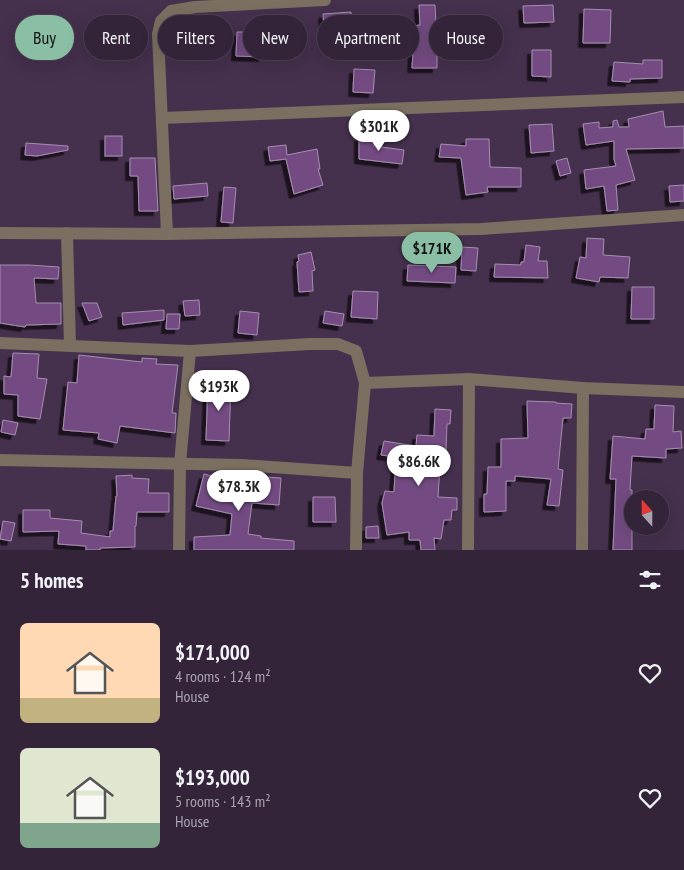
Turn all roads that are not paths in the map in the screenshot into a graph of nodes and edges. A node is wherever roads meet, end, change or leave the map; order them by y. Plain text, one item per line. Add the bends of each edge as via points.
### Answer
1 (325, 0) edge
2 (684, 97) edge
3 (162, 118) junction
4 (684, 215) edge
5 (0, 233) edge
6 (67, 234) junction
7 (167, 234) junction
8 (0, 343) edge
9 (70, 346) junction
10 (190, 351) junction
11 (469, 379) junction
12 (365, 383) junction
13 (583, 388) junction
14 (684, 392) edge
15 (0, 460) edge
16 (180, 464) junction
17 (357, 473) junction
18 (179, 550) edge
19 (356, 550) edge
20 (468, 550) edge
21 (582, 550) edge

1 - 3 street via 171,11 161,21 158,34
2 - 3 street
3 - 7 street
4 - 7 street via 481,228
5 - 6 street
6 - 7 street
6 - 9 street
8 - 9 street
9 - 10 street
10 - 12 street via 338,344 356,351
10 - 16 street
11 - 12 street
11 - 13 street
11 - 20 street
12 - 17 street
13 - 14 street
13 - 21 street
15 - 16 street
16 - 17 street
16 - 18 street
17 - 19 street

